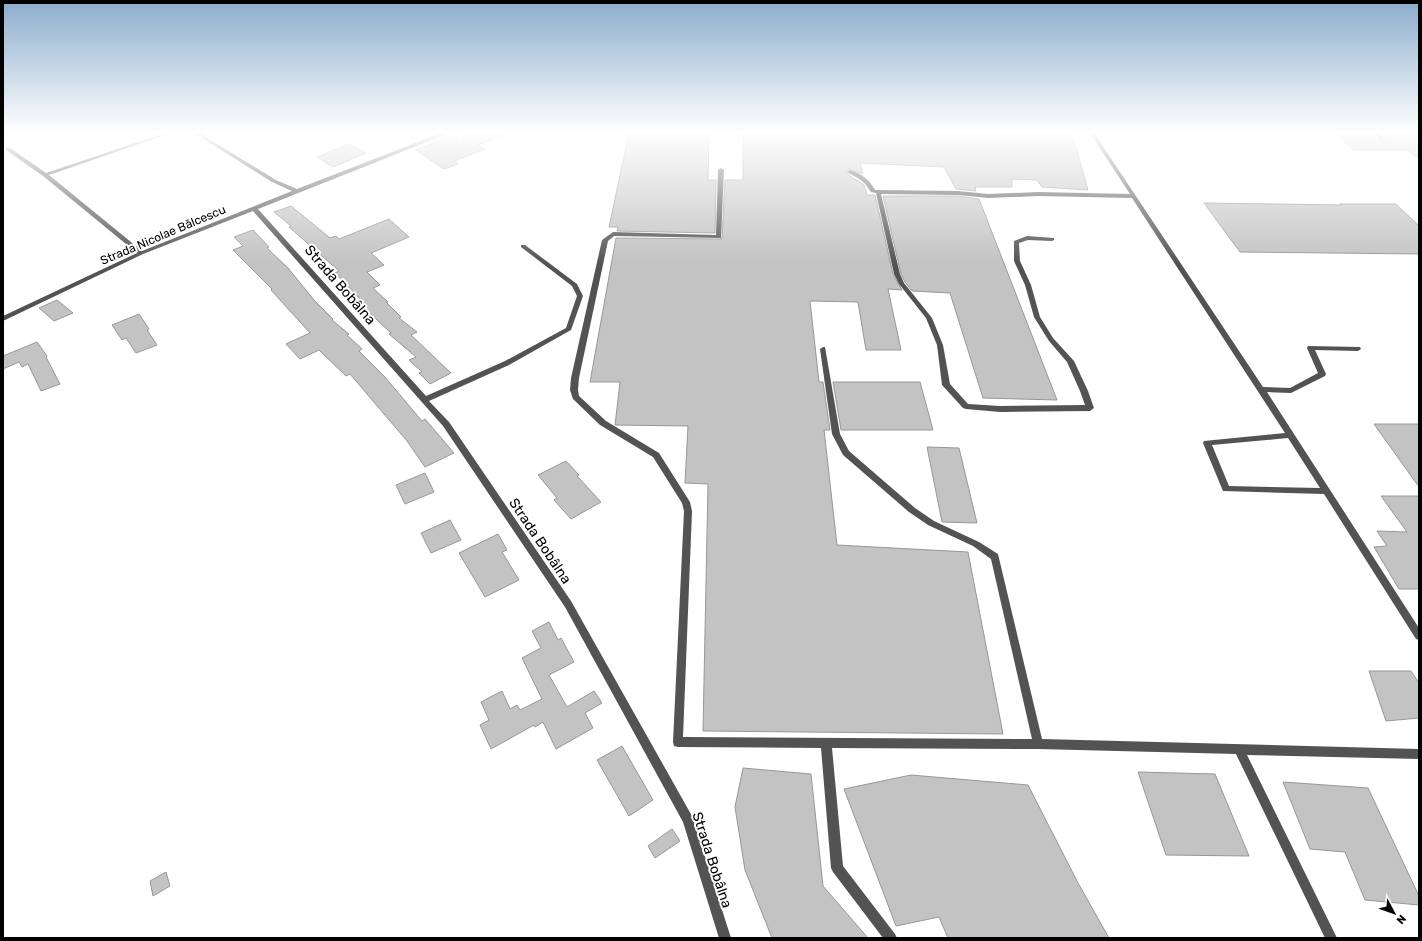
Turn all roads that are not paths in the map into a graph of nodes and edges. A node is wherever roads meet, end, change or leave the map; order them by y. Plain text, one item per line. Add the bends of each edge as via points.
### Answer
1 (46, 177) edge
2 (267, 177) edge
3 (332, 177) edge
4 (721, 177) edge
5 (864, 177) edge
6 (1121, 177) edge
7 (296, 191) junction
8 (878, 192) junction
9 (1133, 196) junction
10 (254, 208) junction
11 (1052, 239) dead end
12 (523, 246) dead end
13 (142, 253) junction
14 (3, 319) edge
15 (823, 349) dead end
16 (1358, 349) dead end
17 (1261, 389) junction
18 (424, 400) junction
19 (1291, 435) junction
20 (1327, 492) junction
21 (1419, 636) edge
22 (826, 744) junction
23 (1038, 744) junction
24 (1239, 749) junction
25 (1419, 754) edge
26 (725, 938) edge
27 (891, 938) edge
28 (1331, 938) edge

1 - 13 street
2 - 7 street
3 - 7 street, Strada Nicolae Bălcescu
4 - 22 street via 719,237 613,234 605,240 574,390 576,398 602,423 656,455 686,502 688,511 678,742
5 - 8 street via 873,191
6 - 9 street
7 - 10 street, Strada Nicolae Bălcescu
8 - 9 street via 988,196
8 - 11 street via 897,274 901,283 929,318 940,345 946,386 966,406 1000,409 1090,408 1070,361 1037,317 1017,261 1016,242 1027,238
9 - 17 street
10 - 13 street, Strada Nicolae Bălcescu
10 - 18 street, Strada Bobâlna
12 - 18 street via 575,285 580,296 569,329 507,363
13 - 14 street, Strada Nicolae Bălcescu
15 - 23 street via 836,434 846,454 931,524 976,544 995,557
16 - 17 street via 1310,348 1322,374 1291,391
17 - 19 street
18 - 26 street, Strada Bobâlna via 446,424 568,604 688,820
19 - 20 street
19 - 20 street via 1207,443 1226,489
20 - 21 street
22 - 23 street
22 - 27 street via 837,868
23 - 24 street
24 - 25 street
24 - 28 street

